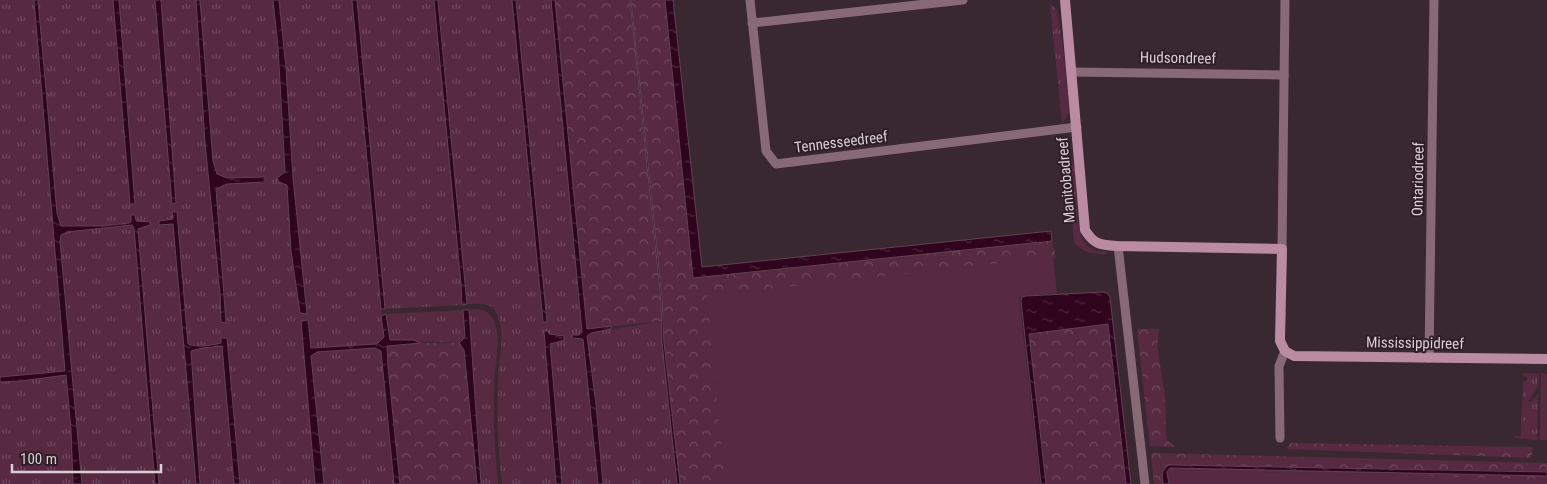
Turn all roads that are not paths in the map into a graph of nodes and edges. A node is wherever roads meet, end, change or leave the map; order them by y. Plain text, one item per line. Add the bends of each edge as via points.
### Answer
1 (750, 0) edge
2 (963, 0) edge
3 (1065, 0) edge
4 (1284, 0) edge
5 (1434, 0) edge
6 (752, 23) junction
7 (1072, 72) junction
8 (1284, 75) junction
9 (1077, 127) junction
10 (1118, 246) junction
11 (1282, 249) junction
12 (1285, 351) junction
13 (1429, 358) junction
14 (1547, 359) edge
15 (1280, 438) dead end
16 (1145, 484) edge

1 - 6 street, Tennesseedreef
2 - 6 street
3 - 7 street, Manitobadreef
4 - 8 street
5 - 13 street, Ontariodreef
6 - 9 street, Tennesseedreef via 766,151 776,164
7 - 8 street, Hudsondreef
7 - 9 street, Manitobadreef
8 - 11 street
9 - 10 street, Manitobadreef via 1085,230 1091,240 1101,245
10 - 11 street
10 - 16 street
11 - 12 street via 1280,341
12 - 13 street, Mississippidreef via 1294,356
12 - 15 street via 1279,366
13 - 14 street, Mississippidreef

